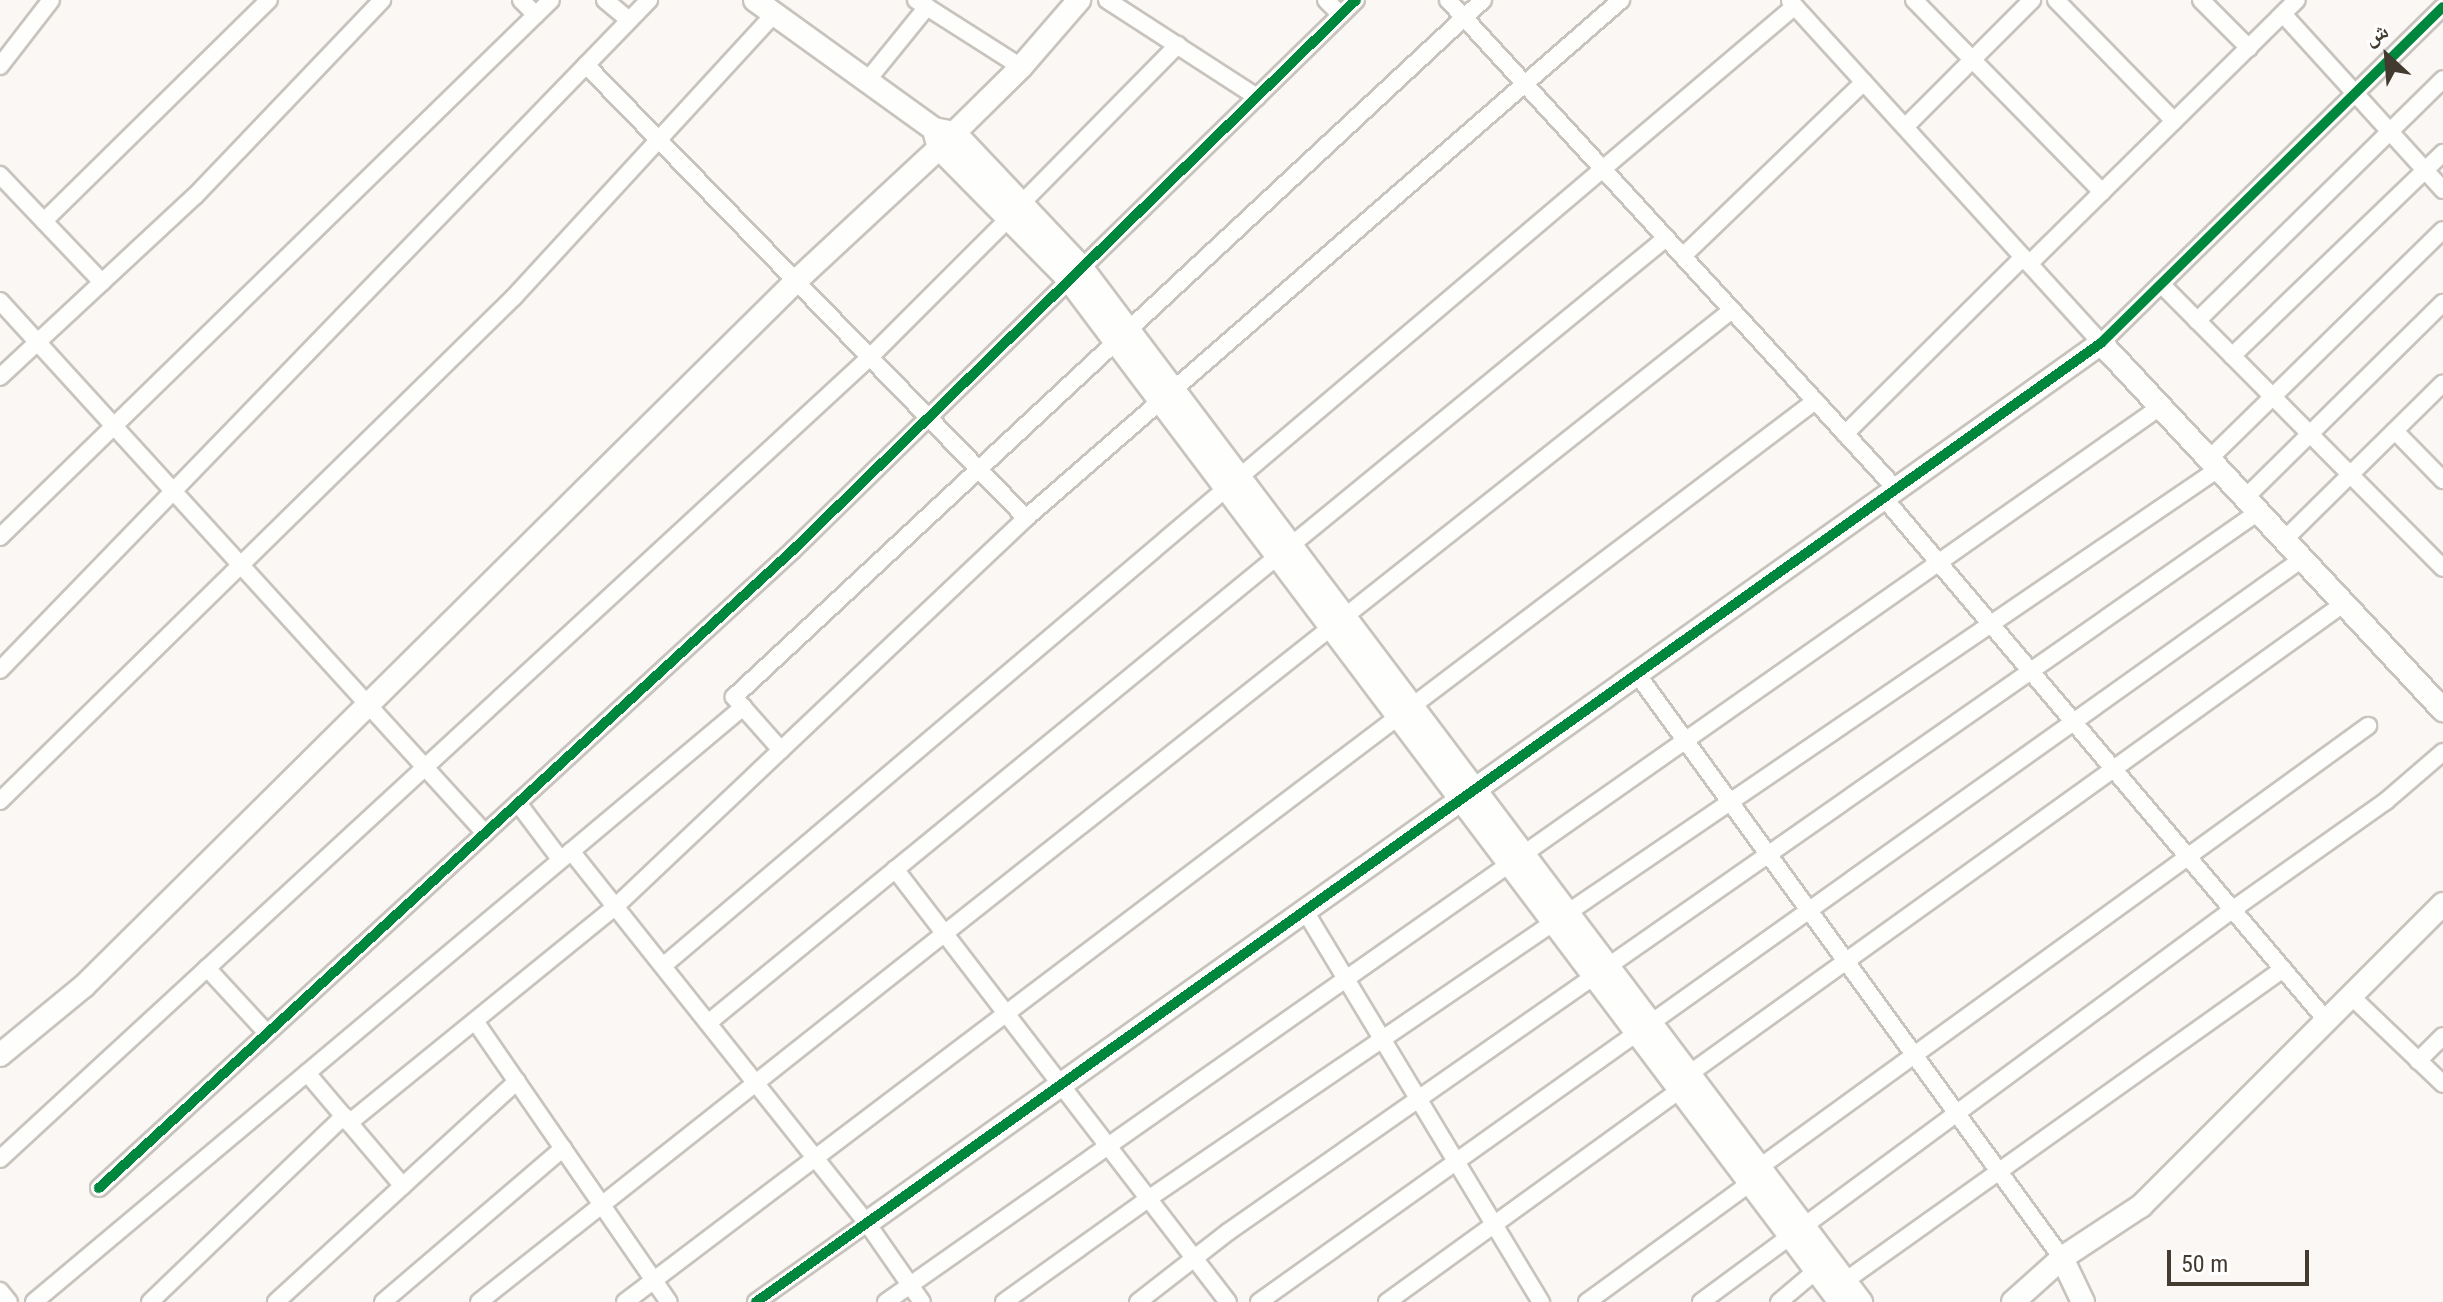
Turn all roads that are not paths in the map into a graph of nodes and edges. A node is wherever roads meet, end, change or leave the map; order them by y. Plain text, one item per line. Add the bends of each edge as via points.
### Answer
1 (51, 0) edge
2 (269, 0) edge
3 (382, 0) edge
4 (521, 0) edge
5 (551, 0) edge
6 (605, 0) edge
7 (649, 0) edge
8 (755, 0) edge
9 (1079, 0) edge
10 (1107, 0) edge
11 (1326, 0) edge
12 (1356, 0) edge
13 (1448, 0) edge
14 (1483, 0) edge
15 (1621, 0) edge
16 (1914, 0) edge
17 (2032, 0) edge
18 (2056, 0) edge
19 (2201, 0) edge
20 (2297, 0) edge
21 (1792, 3) edge
22 (929, 4) edge
23 (2443, 7) edge
24 (774, 14) junction
25 (2283, 14) junction
26 (536, 15) junction
27 (1341, 15) junction
28 (1464, 18) junction
29 (629, 20) junction
30 (1178, 45) junction
31 (2249, 48) junction
32 (1972, 60) junction
33 (586, 65) junction
34 (0, 66) edge
35 (1021, 67) junction
36 (2443, 79) edge
37 (866, 82) junction
38 (1864, 82) junction
39 (1525, 84) junction
40 (2355, 93) junction
41 (1257, 97) junction
42 (2174, 121) junction
43 (1905, 127) junction
44 (2390, 132) junction
45 (943, 137) junction
46 (658, 140) junction
47 (2443, 153) edge
48 (1603, 169) junction
49 (2425, 170) junction
50 (0, 175) edge
51 (2443, 190) edge
52 (2102, 192) junction
53 (1016, 210) junction
54 (44, 221) junction
55 (2443, 230) edge
56 (1666, 238) junction
57 (1683, 256) junction
58 (2026, 261) junction
59 (1076, 274) junction
60 (796, 281) junction
61 (102, 282) junction
62 (2161, 284) junction
63 (0, 301) edge
64 (2443, 303) edge
65 (1732, 310) junction
66 (2197, 321) junction
67 (1122, 336) junction
68 (38, 342) junction
69 (2101, 343) junction
70 (2232, 356) junction
71 (870, 357) junction
72 (0, 377) edge
73 (2443, 383) edge
74 (1167, 395) junction
75 (2273, 396) junction
76 (1815, 401) junction
77 (2160, 407) junction
78 (928, 418) junction
79 (114, 426) junction
80 (2395, 431) junction
81 (1845, 434) junction
82 (2310, 434) junction
83 (2213, 464) junction
84 (979, 470) junction
85 (2440, 471) edge
86 (2350, 475) junction
87 (1233, 483) junction
88 (174, 491) junction
89 (1890, 494) junction
90 (2251, 505) junction
91 (1026, 518) junction
92 (0, 537) edge
93 (2284, 540) junction
94 (1284, 551) junction
95 (2302, 559) junction
96 (1939, 563) junction
97 (241, 564) junction
98 (2443, 568) edge
99 (2343, 604) junction
100 (1338, 622) junction
101 (1991, 624) junction
102 (0, 670) edge
103 (2031, 671) junction
104 (1637, 674) junction
105 (369, 704) junction
106 (743, 707) junction
107 (2443, 710) edge
108 (1405, 711) junction
109 (2074, 722) junction
110 (2368, 726) dead end
111 (1685, 741) junction
112 (781, 750) junction
113 (2443, 752) edge
114 (425, 767) junction
115 (2113, 769) junction
116 (1468, 795) junction
117 (0, 801) edge
118 (1730, 802) junction
119 (518, 803) junction
120 (485, 833) junction
121 (566, 855) junction
122 (1768, 855) junction
123 (2188, 857) junction
124 (1516, 859) junction
125 (895, 869) junction
126 (2443, 904) edge
127 (615, 907) junction
128 (2232, 910) junction
129 (1305, 911) junction
130 (1809, 911) junction
131 (1561, 918) junction
132 (944, 934) junction
133 (1846, 961) junction
134 (663, 966) junction
135 (207, 968) junction
136 (2283, 969) junction
137 (1601, 971) junction
138 (1346, 979) junction
139 (2351, 996) junction
140 (1006, 1014) junction
141 (2326, 1020) junction
142 (475, 1021) junction
143 (708, 1023) junction
144 (1644, 1028) junction
145 (267, 1033) junction
146 (2443, 1036) edge
147 (1383, 1039) junction
148 (0, 1055) edge
149 (1914, 1055) junction
150 (2418, 1061) junction
151 (307, 1073) junction
152 (517, 1081) junction
153 (1687, 1081) junction
154 (755, 1083) junction
155 (2443, 1084) edge
156 (1061, 1085) junction
157 (1419, 1099) junction
158 (1957, 1114) junction
159 (346, 1120) junction
160 (1108, 1146) junction
161 (563, 1148) junction
162 (815, 1158) junction
163 (0, 1159) edge
164 (1457, 1161) junction
165 (1999, 1172) junction
166 (1752, 1176) junction
167 (403, 1186) junction
168 (99, 1188) dead end
169 (1148, 1199) junction
170 (602, 1205) junction
171 (867, 1223) junction
172 (1495, 1224) junction
173 (1797, 1231) junction
174 (1194, 1258) junction
175 (2062, 1258) junction
176 (1822, 1265) junction
177 (654, 1280) junction
178 (910, 1285) junction
179 (0, 1291) edge
180 (1842, 1292) edge
181 (9, 1302) edge
182 (34, 1302) edge
183 (150, 1302) edge
184 (276, 1302) edge
185 (383, 1302) edge
186 (479, 1302) edge
187 (625, 1302) edge
188 (669, 1302) edge
189 (756, 1302) edge
190 (886, 1302) edge
191 (922, 1302) edge
192 (1004, 1302) edge
193 (1138, 1302) edge
194 (1228, 1302) edge
195 (1259, 1302) edge
196 (1387, 1302) edge
197 (1541, 1302) edge
198 (1587, 1302) edge
199 (1701, 1302) edge
200 (1779, 1302) edge
201 (1861, 1302) edge
202 (2013, 1302) edge
203 (2083, 1302) edge

1 - 34 street
2 - 54 street
3 - 61 street via 195,196
4 - 26 street
5 - 26 street
6 - 29 street
7 - 29 street
8 - 24 street
9 - 35 street
10 - 30 street
11 - 27 street
12 - 27 street
13 - 28 street
14 - 28 street
15 - 39 street
16 - 32 street
17 - 32 street
18 - 42 street
19 - 31 street
20 - 25 street
21 - 38 street
21 - 48 street
22 - 35 street
22 - 37 street
23 - 40 street
24 - 37 street
24 - 46 street
25 - 31 street
25 - 40 street
26 - 79 street
27 - 41 street
28 - 39 street
28 - 67 street
29 - 33 street
30 - 41 street
30 - 53 street
31 - 42 street
32 - 43 street
32 - 52 street
33 - 46 street
33 - 88 street
35 - 45 street
36 - 44 street
37 - 45 street
38 - 43 street
38 - 57 street
39 - 48 street
39 - 74 street
40 - 44 street
40 - 62 street
41 - 59 street
42 - 52 street
43 - 58 street
44 - 49 street
44 - 66 street
45 - 53 street
45 - 60 street
46 - 60 street
46 - 97 street via 514,297
47 - 49 street
48 - 56 street
48 - 87 street
49 - 51 street
49 - 70 street
50 - 54 street
52 - 58 street
53 - 59 street
53 - 71 street
54 - 61 street
55 - 75 street
56 - 57 street
56 - 94 street
57 - 65 street
58 - 69 street
58 - 81 street
59 - 67 street
59 - 78 street
60 - 71 street
60 - 105 street
61 - 68 street
62 - 66 street
62 - 69 street
63 - 68 street
64 - 82 street
65 - 76 street
65 - 100 street
66 - 70 street
67 - 74 street
67 - 84 street
68 - 72 street
68 - 79 street
69 - 77 street
69 - 89 street
70 - 75 street
71 - 78 street
71 - 114 street
73 - 80 street
74 - 87 street
74 - 91 street
75 - 82 street
75 - 83 street
76 - 81 street
76 - 108 street
77 - 83 street
77 - 96 street
78 - 84 street
78 - 119 street
79 - 88 street
79 - 92 street
80 - 85 street
80 - 86 street
81 - 89 street
82 - 86 street
82 - 90 street
83 - 90 street
83 - 101 street
84 - 91 street
84 - 106 street via 734,697
86 - 93 street
86 - 98 street
87 - 94 street
87 - 134 street
88 - 97 street
88 - 102 street
89 - 96 street
89 - 104 street
90 - 93 street
90 - 103 street
91 - 112 street
93 - 95 street
94 - 100 street
94 - 125 street
95 - 99 street
95 - 109 street
96 - 101 street
96 - 111 street
97 - 105 street
97 - 117 street
99 - 107 street
99 - 115 street
100 - 108 street
100 - 132 street
101 - 103 street
101 - 118 street
103 - 109 street
103 - 122 street
104 - 111 street
104 - 116 street
105 - 114 street
105 - 148 street via 84,986
106 - 112 street
106 - 121 street
108 - 116 street
108 - 140 street
109 - 115 street
109 - 130 street
110 - 123 street
111 - 118 street
111 - 124 street
112 - 127 street
113 - 128 street via 2386,801
114 - 120 street
114 - 135 street
115 - 123 street
115 - 133 street
116 - 124 street
116 - 129 street
118 - 122 street
118 - 131 street
119 - 120 street
119 - 121 street
120 - 145 street
121 - 127 street
121 - 151 street
122 - 130 street
122 - 137 street
123 - 128 street
123 - 149 street
124 - 131 street
124 - 138 street
125 - 132 street
125 - 143 street
126 - 139 street
127 - 134 street
127 - 142 street
128 - 136 street
128 - 158 street
129 - 138 street
129 - 156 street
130 - 133 street
130 - 144 street
131 - 137 street
131 - 147 street
132 - 140 street
132 - 154 street
133 - 149 street
133 - 153 street
134 - 143 street
135 - 145 street
135 - 163 street
136 - 141 street
136 - 165 street
137 - 144 street
137 - 157 street
138 - 147 street
138 - 160 street
139 - 141 street
139 - 150 street
140 - 156 street
140 - 162 street
141 - 175 street via 2141,1206
142 - 152 street
142 - 159 street
143 - 154 street
144 - 153 street
144 - 164 street
145 - 168 street
146 - 150 street
147 - 157 street
147 - 169 street
149 - 158 street
149 - 166 street
150 - 155 street
151 - 159 street
151 - 182 street
152 - 161 street
152 - 167 street
153 - 166 street
153 - 172 street
154 - 162 street
154 - 170 street
156 - 160 street
156 - 171 street
157 - 164 street
157 - 174 street
158 - 165 street
158 - 173 street
159 - 167 street
159 - 183 street
160 - 169 street
160 - 178 street
161 - 170 street
161 - 185 street
162 - 171 street
162 - 177 street
164 - 172 street
164 - 195 street
165 - 175 street
165 - 180 street
166 - 173 street
166 - 198 street
167 - 184 street
169 - 174 street
169 - 192 street
170 - 177 street
170 - 186 street
171 - 178 street
171 - 189 street
172 - 196 street
172 - 197 street
173 - 176 street
173 - 199 street
174 - 193 street
174 - 194 street
175 - 202 street
175 - 203 street
176 - 180 street
176 - 200 street
177 - 187 street
177 - 188 street
178 - 190 street
178 - 191 street
179 - 181 street
180 - 201 street

